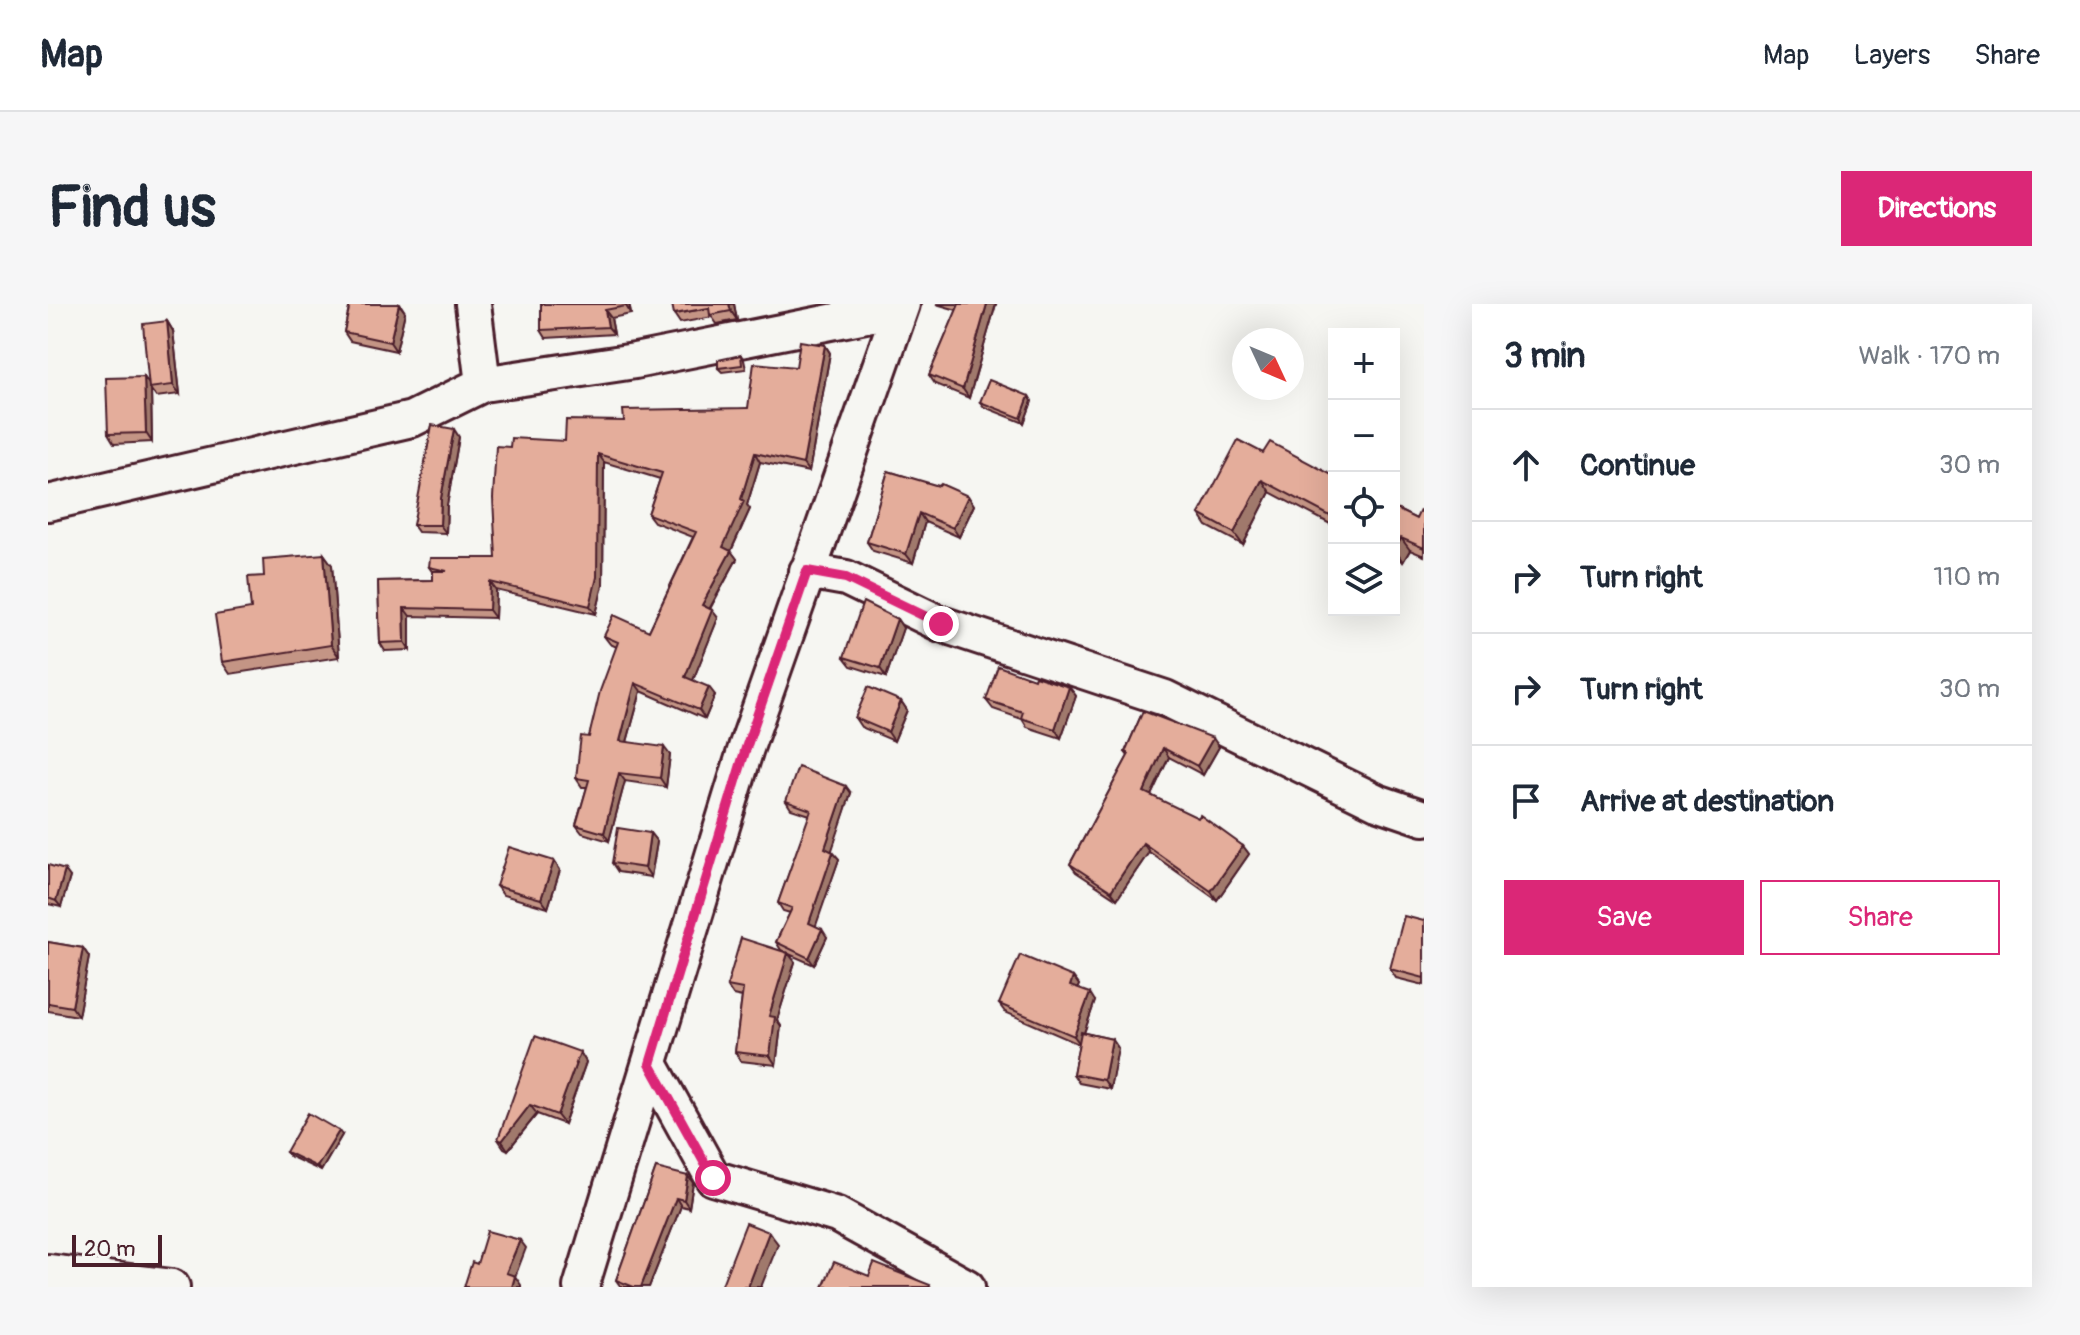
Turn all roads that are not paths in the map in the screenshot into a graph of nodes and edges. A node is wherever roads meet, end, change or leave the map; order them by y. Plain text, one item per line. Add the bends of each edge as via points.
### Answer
1 (473, 304) edge
2 (900, 308) edge
3 (483, 384) junction
4 (48, 503) edge
5 (807, 571) junction
6 (1424, 818) edge
7 (650, 1064) junction
8 (48, 1272) edge
9 (172, 1287) edge
10 (581, 1287) edge
11 (967, 1287) edge

1 - 3 street
2 - 3 street via 635,361
2 - 5 street
3 - 4 street via 412,419
5 - 6 street via 846,578 941,624 1165,698 1377,802
5 - 7 street via 746,748
7 - 10 street
7 - 11 street via 713,1178 837,1215
8 - 9 street

